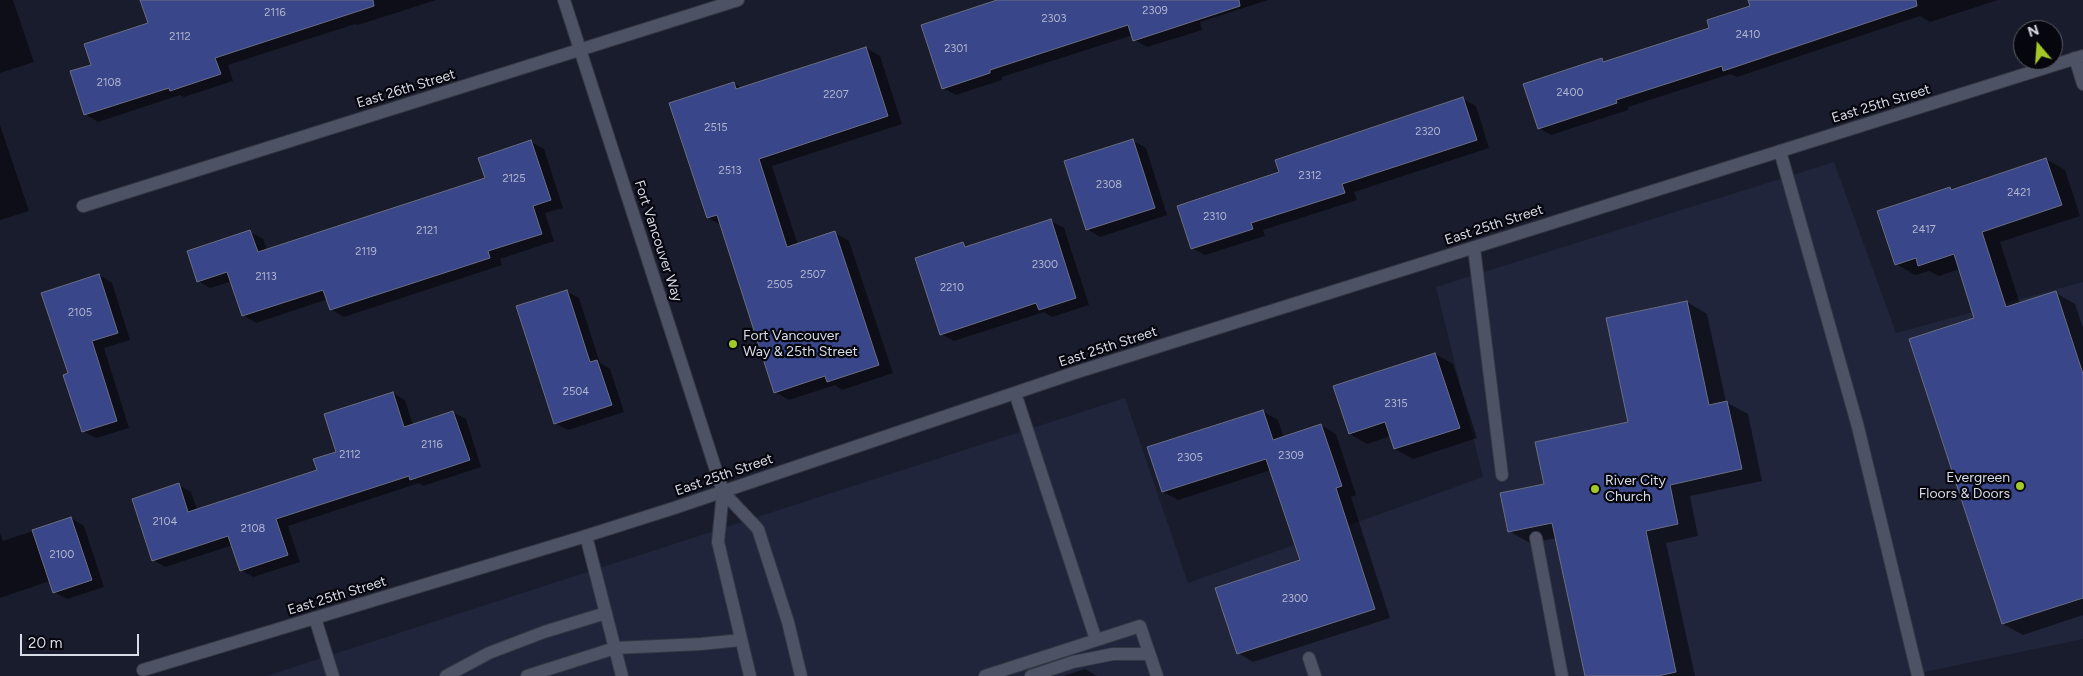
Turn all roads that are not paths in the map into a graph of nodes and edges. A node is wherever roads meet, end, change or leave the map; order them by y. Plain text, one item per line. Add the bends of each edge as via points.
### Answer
1 (564, 0) edge
2 (738, 0) edge
3 (581, 50) junction
4 (2079, 57) edge
5 (2083, 84) edge
6 (1780, 151) junction
7 (83, 206) dead end
8 (1474, 248) junction
9 (1014, 393) junction
10 (1502, 475) dead end
11 (723, 492) junction
12 (586, 536) junction
13 (1536, 538) dead end
14 (606, 613) junction
15 (315, 618) junction
16 (741, 640) junction
17 (1096, 640) junction
18 (615, 648) junction
19 (1149, 654) junction
20 (1309, 658) dead end
21 (143, 673) edge
22 (333, 676) edge
23 (446, 676) edge
24 (527, 676) edge
25 (622, 676) edge
26 (750, 676) edge
27 (801, 676) edge
28 (985, 676) edge
29 (1031, 676) edge
30 (1157, 676) edge
31 (1315, 676) edge
32 (1562, 676) edge
33 (1918, 676) edge

1 - 3 street, Fort Vancouver Way
2 - 3 street, East 26th Street
3 - 7 street, East 26th Street
3 - 11 street, Fort Vancouver Way
4 - 5 street
4 - 6 street, East 25th Street
6 - 8 street, East 25th Street
6 - 33 street via 1858,428
8 - 9 street, East 25th Street
8 - 10 street
9 - 11 street, East 25th Street
9 - 17 street
11 - 12 street, East 25th Street
11 - 16 street, Fort Vancouver Way via 718,542
11 - 27 street, Fort Vancouver Way via 758,528 788,622
12 - 14 street
12 - 15 street, East 25th Street
13 - 32 street
14 - 18 street
14 - 23 street via 489,653
15 - 21 street, East 25th Street
15 - 22 street
16 - 18 street
16 - 26 street, Fort Vancouver Way
17 - 19 street via 1140,626
17 - 28 street
18 - 24 street
18 - 25 street
19 - 29 street via 1112,654 1073,662
19 - 30 street
20 - 31 street

